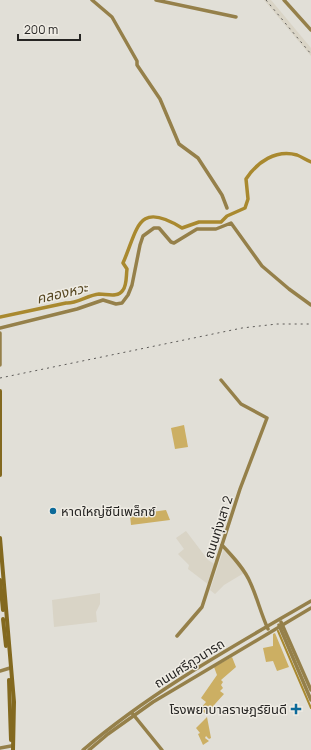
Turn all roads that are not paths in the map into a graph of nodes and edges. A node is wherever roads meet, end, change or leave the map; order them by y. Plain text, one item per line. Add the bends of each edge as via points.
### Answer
1 (92, 0) edge
2 (156, 0) edge
3 (284, 0) edge
4 (236, 17) dead end
5 (311, 30) edge
6 (227, 208) dead end
7 (311, 305) edge
8 (0, 328) edge
9 (0, 332) edge
10 (0, 365) edge
11 (221, 380) dead end
12 (0, 391) edge
13 (0, 475) edge
14 (0, 538) edge
15 (222, 545) junction
16 (1, 567) edge
17 (0, 580) edge
18 (2, 586) edge
19 (311, 601) edge
20 (311, 608) edge
21 (278, 621) junction
22 (281, 625) junction
23 (267, 627) junction
24 (270, 632) junction
25 (177, 636) dead end
26 (210, 662) junction
27 (213, 666) junction
28 (10, 668) junction
29 (0, 671) edge
30 (311, 690) edge
31 (311, 700) edge
32 (131, 711) junction
33 (133, 715) junction
34 (0, 748) edge
35 (12, 749) edge
36 (83, 750) edge
37 (89, 750) edge
38 (162, 750) edge

1 - 6 street via 112,17 137,65 160,99 180,144 198,158 222,195
2 - 4 street
3 - 5 street
7 - 8 street via 262,266 231,223 216,229 197,230 174,243 159,228 154,228 143,236 132,285 122,303 103,300
9 - 10 street
11 - 15 street, ถนนทุ่งเสา 2 via 241,404 267,418
12 - 13 main road
14 - 16 main road
15 - 23 street via 250,583
15 - 25 street, ถนนทุ่งเสา 2 via 202,607
16 - 18 main road
17 - 18 main road
18 - 28 main road
19 - 21 street, ถนนศรีภูวนารถ
20 - 22 street, ถนนศรีภูวนารถ
21 - 22 street
21 - 23 street, ถนนศรีภูวนารถ
22 - 24 street, ถนนศรีภูวนารถ
22 - 30 street
22 - 31 street
23 - 24 street
23 - 26 street, ถนนศรีภูวนารถ
24 - 27 street, ถนนศรีภูวนารถ
26 - 27 street
26 - 32 street, ถนนศรีภูวนารถ
27 - 33 street, ถนนศรีภูวนารถ
28 - 29 street
28 - 35 main road
32 - 33 street
32 - 36 street, ถนนศรีภูวนารถ
33 - 37 street, ถนนศรีภูวนารถ
33 - 38 street
34 - 35 street

